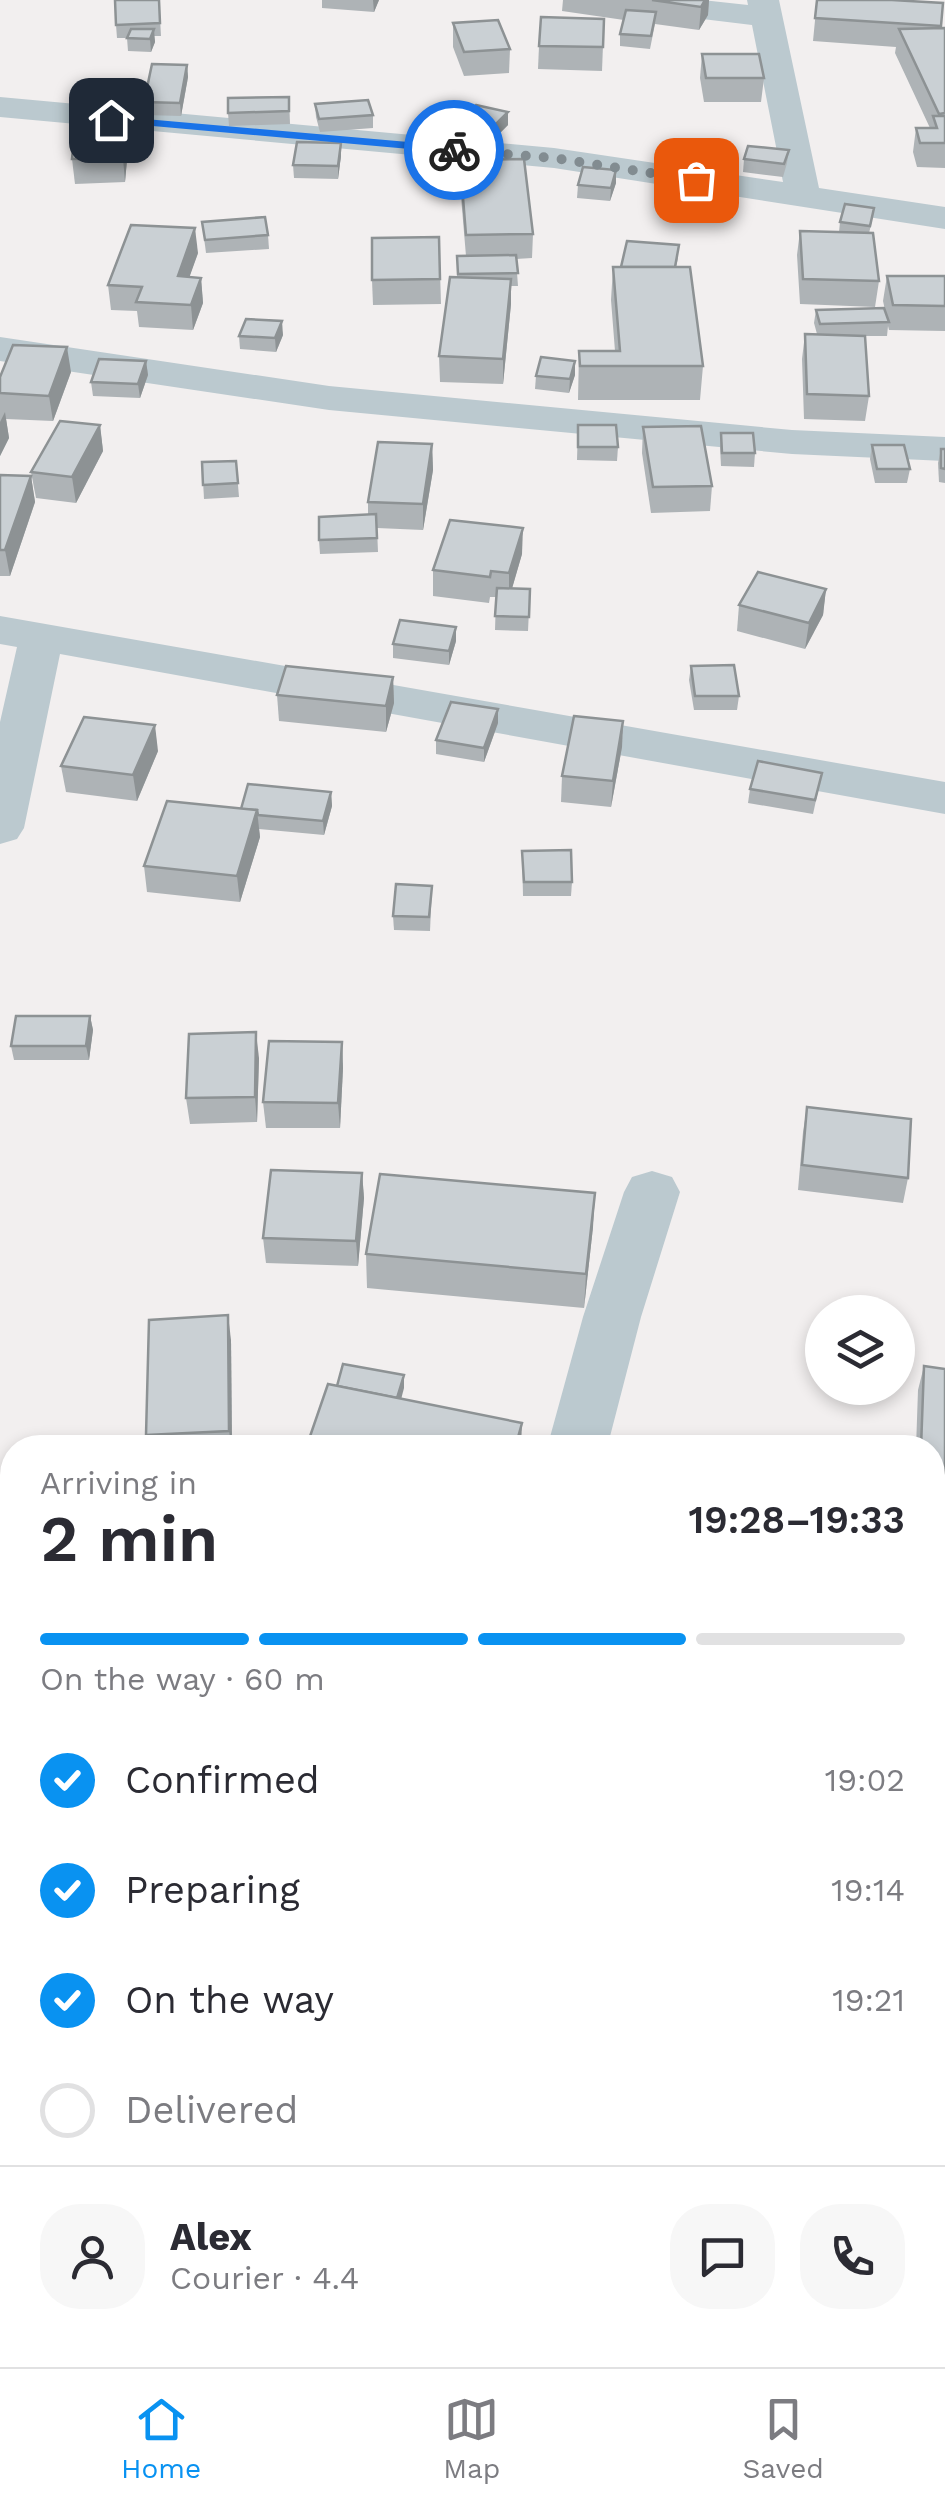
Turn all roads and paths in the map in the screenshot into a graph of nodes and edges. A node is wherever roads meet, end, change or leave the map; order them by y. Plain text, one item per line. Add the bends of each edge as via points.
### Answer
1 (620, 0) edge
2 (765, 8) edge
3 (0, 107) edge
4 (803, 196) junction
5 (945, 218) edge
6 (0, 349) edge
7 (945, 450) edge
8 (20, 634) edge
9 (945, 798) edge
10 (0, 828) edge
11 (652, 1192) dead end
12 (580, 1435) edge

1 - 2 street
2 - 4 street
3 - 4 street via 554,158
4 - 5 street
6 - 7 street via 329,398
8 - 9 street
8 - 10 street
11 - 12 street

